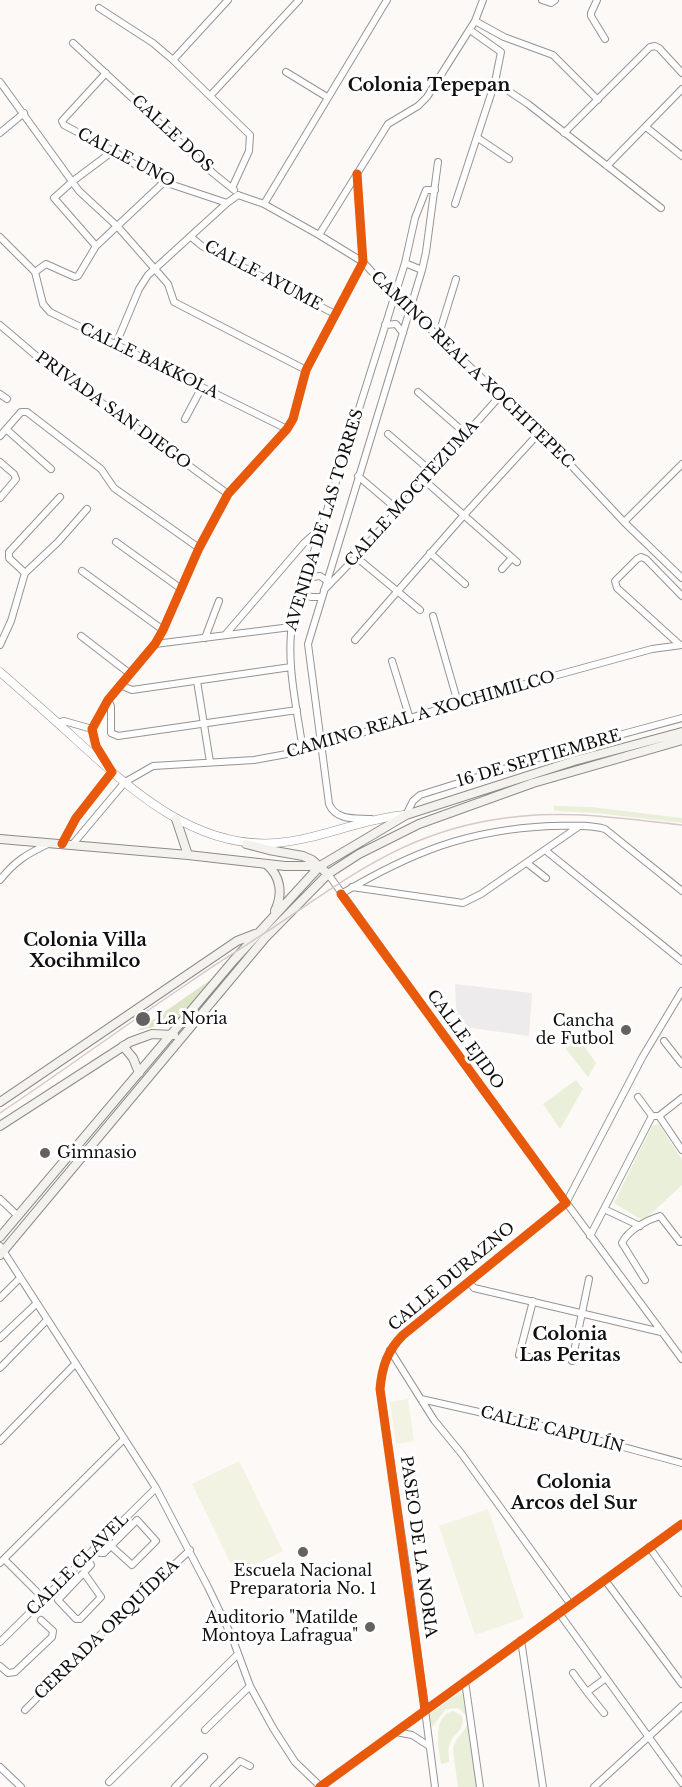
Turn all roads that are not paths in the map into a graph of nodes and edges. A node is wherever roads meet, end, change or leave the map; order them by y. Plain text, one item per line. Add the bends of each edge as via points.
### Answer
1 (228, 0) edge
2 (299, 0) edge
3 (387, 0) edge
4 (483, 0) edge
5 (542, 0) edge
6 (555, 0) edge
7 (597, 0) edge
8 (99, 8) dead end
9 (474, 21) junction
10 (470, 30) junction
11 (605, 39) dead end
12 (73, 43) dead end
13 (174, 60) junction
14 (286, 72) dead end
15 (106, 73) junction
16 (682, 73) edge
17 (0, 82) edge
18 (495, 82) junction
19 (682, 89) edge
20 (210, 96) junction
21 (327, 97) junction
22 (598, 100) junction
23 (24, 113) junction
24 (646, 127) junction
25 (0, 133) edge
26 (564, 133) junction
27 (478, 138) junction
28 (113, 151) junction
29 (682, 156) edge
30 (509, 159) dead end
31 (438, 162) dead end
32 (607, 166) junction
33 (357, 174) junction
34 (73, 181) junction
35 (164, 182) junction
36 (232, 188) junction
37 (435, 190) junction
38 (238, 195) junction
39 (227, 203) junction
40 (264, 204) junction
41 (455, 204) dead end
42 (661, 208) dead end
43 (118, 227) junction
44 (319, 235) junction
45 (0, 237) edge
46 (191, 237) junction
47 (96, 246) junction
48 (363, 262) junction
49 (405, 263) junction
50 (154, 268) junction
51 (422, 270) junction
52 (35, 272) junction
53 (456, 279) dead end
54 (395, 293) junction
55 (409, 309) junction
56 (335, 314) junction
57 (0, 325) edge
58 (385, 325) junction
59 (403, 333) junction
60 (438, 337) junction
61 (116, 344) junction
62 (306, 370) junction
63 (202, 387) junction
64 (418, 392) dead end
65 (0, 394) edge
66 (500, 396) junction
67 (7, 399) dead end
68 (185, 419) dead end
69 (6, 429) junction
70 (287, 429) junction
71 (539, 433) junction
72 (388, 434) dead end
73 (466, 434) junction
74 (0, 436) edge
75 (0, 462) edge
76 (682, 464) edge
77 (51, 470) dead end
78 (432, 472) junction
79 (358, 476) junction
80 (424, 480) junction
81 (228, 494) junction
82 (60, 497) dead end
83 (0, 498) edge
84 (87, 509) dead end
85 (398, 510) junction
86 (464, 515) junction
87 (624, 522) junction
88 (321, 528) junction
89 (116, 542) dead end
90 (200, 548) junction
91 (430, 554) junction
92 (356, 558) junction
93 (502, 570) dead end
94 (82, 571) dead end
95 (25, 573) junction
96 (306, 578) junction
97 (682, 578) edge
98 (326, 580) junction
99 (465, 584) dead end
100 (180, 588) junction
101 (397, 591) junction
102 (301, 592) junction
103 (322, 594) junction
104 (682, 596) edge
105 (219, 601) dead end
106 (420, 610) dead end
107 (433, 616) dead end
108 (291, 627) junction
109 (163, 630) junction
110 (225, 635) junction
111 (81, 636) dead end
112 (205, 638) junction
113 (355, 640) dead end
114 (155, 644) junction
115 (0, 645) edge
116 (681, 645) edge
117 (392, 661) dead end
118 (291, 667) junction
119 (0, 672) edge
120 (129, 673) junction
121 (197, 681) junction
122 (120, 685) junction
123 (108, 700) junction
124 (458, 703) junction
125 (297, 711) junction
126 (682, 718) edge
127 (410, 719) junction
128 (57, 723) junction
129 (203, 724) junction
130 (92, 729) junction
131 (682, 732) edge
132 (682, 740) edge
133 (321, 746) junction
134 (303, 751) junction
135 (210, 762) junction
136 (112, 772) junction
137 (125, 782) junction
138 (406, 815) junction
139 (176, 819) junction
140 (372, 819) junction
141 (578, 827) junction
142 (0, 839) edge
143 (52, 843) junction
144 (67, 844) junction
145 (246, 844) junction
146 (545, 850) junction
147 (189, 855) junction
148 (527, 863) junction
149 (265, 864) junction
150 (320, 866) junction
151 (328, 874) junction
152 (546, 878) dead end
153 (0, 879) edge
154 (352, 887) junction
155 (682, 891) edge
156 (341, 894) junction
157 (274, 915) junction
158 (258, 933) junction
159 (682, 961) edge
160 (682, 991) edge
161 (172, 1035) junction
162 (182, 1036) junction
163 (663, 1041) dead end
164 (123, 1046) junction
165 (682, 1064) edge
166 (139, 1073) junction
167 (638, 1097) dead end
168 (682, 1098) edge
169 (0, 1102) edge
170 (655, 1116) junction
171 (0, 1126) edge
172 (682, 1150) edge
173 (0, 1199) edge
174 (566, 1203) junction
175 (604, 1209) junction
176 (18, 1216) junction
177 (640, 1226) junction
178 (590, 1236) junction
179 (0, 1237) edge
180 (682, 1241) edge
181 (1, 1251) edge
182 (20, 1278) junction
183 (589, 1279) dead end
184 (645, 1280) dead end
185 (469, 1282) junction
186 (0, 1298) edge
187 (533, 1301) junction
188 (36, 1304) junction
189 (581, 1313) junction
190 (47, 1320) junction
191 (661, 1332) junction
192 (0, 1338) edge
193 (390, 1350) junction
194 (529, 1358) dead end
195 (682, 1359) edge
196 (572, 1361) dead end
197 (75, 1364) junction
198 (0, 1368) edge
199 (380, 1389) joint
200 (421, 1399) junction
201 (124, 1439) junction
202 (0, 1441) edge
203 (682, 1463) edge
204 (156, 1488) junction
205 (682, 1524) edge
206 (111, 1546) junction
207 (94, 1547) junction
208 (649, 1547) junction
209 (189, 1550) junction
210 (86, 1556) junction
211 (2, 1561) edge
212 (84, 1573) junction
213 (605, 1580) junction
214 (682, 1593) edge
215 (44, 1599) junction
216 (571, 1605) junction
217 (559, 1613) junction
218 (41, 1620) dead end
219 (521, 1640) junction
220 (0, 1642) edge
221 (237, 1655) junction
222 (0, 1666) edge
223 (573, 1673) dead end
224 (606, 1678) junction
225 (465, 1681) junction
226 (682, 1684) edge
227 (250, 1686) junction
228 (587, 1692) junction
229 (682, 1706) edge
230 (25, 1710) dead end
231 (425, 1710) junction
232 (604, 1713) dead end
233 (205, 1730) dead end
234 (396, 1732) junction
235 (648, 1737) junction
236 (429, 1746) junction
237 (204, 1757) dead end
238 (250, 1766) dead end
239 (0, 1767) edge
240 (109, 1782) dead end
241 (682, 1783) edge
242 (21, 1787) edge
243 (175, 1787) edge
244 (214, 1787) edge
245 (320, 1787) edge
246 (435, 1787) edge
247 (480, 1787) edge
248 (543, 1787) edge
249 (594, 1787) edge
250 (678, 1787) edge

1 - 13 street
2 - 20 street
3 - 21 street
4 - 9 street
5 - 6 street
7 - 11 street via 591,16
8 - 13 street
9 - 10 street
9 - 22 street via 553,55
10 - 18 street via 501,52
10 - 33 street via 428,97 388,124
12 - 15 street, CALLE DOS
13 - 20 street
14 - 21 street
15 - 28 street, CALLE UNO via 62,121
15 - 36 street, CALLE DOS
16 - 22 street via 655,46 650,47
17 - 23 street
18 - 26 street
18 - 27 street
19 - 24 street
20 - 36 street via 250,135 249,151
21 - 40 street
22 - 26 street
23 - 25 street
23 - 34 street
24 - 29 street
24 - 32 street
26 - 32 street
27 - 30 street
27 - 41 street
28 - 34 street
28 - 35 street, CALLE UNO
31 - 37 street, AVENIDA DE LAS TORRES
32 - 42 street
33 - 44 street
33 - 48 street
34 - 43 street
34 - 47 street via 54,201
35 - 39 street, CALLE UNO
35 - 43 street
36 - 38 street, CALLE DOS
37 - 49 street, AVENIDA DE LAS TORRES via 426,190 419,205
37 - 51 street, AVENIDA DE LAS TORRES
38 - 39 street
38 - 40 street, CAMINO REAL A XOCHITEPEC
39 - 46 street
40 - 44 street, CAMINO REAL A XOCHITEPEC
43 - 47 street
43 - 50 street
44 - 48 street, CAMINO REAL A XOCHITEPEC
45 - 52 street
46 - 50 street
46 - 56 street, CALLE AYUME
47 - 52 street via 78,276 46,264
48 - 54 street, CAMINO REAL A XOCHITEPEC
48 - 56 street
49 - 51 street
49 - 54 street, AVENIDA DE LAS TORRES
50 - 61 street via 139,290
50 - 62 street via 168,284 174,302
51 - 55 street, AVENIDA DE LAS TORRES
52 - 61 street, CALLE BAKKOLA via 46,309
53 - 60 street
54 - 55 street, CAMINO REAL A XOCHITEPEC
54 - 58 street, AVENIDA DE LAS TORRES
55 - 59 street, AVENIDA DE LAS TORRES
55 - 60 street, CAMINO REAL A XOCHITEPEC
56 - 62 street
57 - 81 street, PRIVADA SAN DIEGO via 54,371
58 - 59 street via 396,324
58 - 88 street, AVENIDA DE LAS TORRES
59 - 79 street, AVENIDA DE LAS TORRES
60 - 66 street, CAMINO REAL A XOCHITEPEC
61 - 63 street, CALLE BAKKOLA
62 - 70 street
63 - 68 street
63 - 70 street, CALLE BAKKOLA
64 - 73 street
65 - 67 street
66 - 71 street, CAMINO REAL A XOCHITEPEC
66 - 73 street, CALLE MOCTEZUMA
69 - 74 street
69 - 77 street
69 - 90 street via 21,412 27,412 101,469 114,488
70 - 81 street
71 - 86 street
71 - 87 street, CAMINO REAL A XOCHITEPEC
72 - 78 street
73 - 78 street, CALLE MOCTEZUMA
75 - 83 street via 16,479
76 - 87 street
78 - 80 street, CALLE MOCTEZUMA
79 - 85 street
79 - 98 street, AVENIDA DE LAS TORRES
80 - 85 street, CALLE MOCTEZUMA
80 - 86 street
81 - 90 street
82 - 95 street via 9,552 9,558
84 - 95 street
85 - 92 street, CALLE MOCTEZUMA
86 - 91 street
86 - 93 street via 515,560
87 - 97 street, CAMINO REAL A XOCHITEPEC
88 - 96 street, AVENIDA DE LAS TORRES
88 - 110 street
89 - 100 street
90 - 100 street
91 - 99 street
91 - 101 street
92 - 101 street
92 - 103 street, CALLE MOCTEZUMA
94 - 109 street
95 - 115 street
96 - 98 street via 320,576
96 - 102 street, AVENIDA DE LAS TORRES
98 - 103 street, AVENIDA DE LAS TORRES
100 - 109 street
101 - 106 street
101 - 113 street
102 - 103 street via 311,597
102 - 108 street, AVENIDA DE LAS TORRES
103 - 133 street, AVENIDA DE LAS TORRES via 308,644
104 - 116 street via 646,559 637,559 615,581 617,588
105 - 112 street
107 - 124 street
108 - 110 street
108 - 118 street, AVENIDA DE LAS TORRES
109 - 114 street
110 - 112 street
111 - 120 street
112 - 114 street
114 - 120 street
116 - 124 street, CAMINO REAL A XOCHIMILCO via 652,649
117 - 127 street
118 - 121 street
118 - 125 street, AVENIDA DE LAS TORRES
119 - 128 street
120 - 122 street
121 - 122 street via 132,690
121 - 129 street
122 - 123 street
123 - 129 street via 113,735
123 - 130 street
124 - 127 street, CAMINO REAL A XOCHIMILCO
125 - 129 street
125 - 134 street, AVENIDA DE LAS TORRES
126 - 138 street, 16 DE SEPTIEMBRE via 420,795
127 - 133 street, CAMINO REAL A XOCHIMILCO
128 - 130 street via 64,721
128 - 136 street
129 - 135 street
130 - 136 street via 96,746
131 - 138 main road via 574,761
132 - 151 main road via 533,783 418,824
133 - 134 street, CAMINO REAL A XOCHIMILCO
133 - 140 street, AVENIDA DE LAS TORRES via 332,811 340,816
134 - 135 street, CAMINO REAL A XOCHIMILCO via 254,760
135 - 137 street, CAMINO REAL A XOCHIMILCO via 153,766
136 - 137 street
136 - 144 street via 76,818
137 - 139 street
137 - 144 street
138 - 140 street
138 - 150 main road
139 - 145 street
139 - 147 main road
140 - 145 street via 298,840
141 - 146 street
141 - 154 street via 517,829 438,845
141 - 155 street via 605,829
142 - 143 main road
143 - 144 main road
143 - 153 street via 27,854
144 - 147 main road
145 - 150 main road via 303,856
146 - 148 street
146 - 159 street
147 - 149 main road
148 - 152 street
148 - 154 street via 463,903
149 - 150 main road
149 - 157 main road via 273,870 281,893
150 - 151 main road
150 - 157 main road
151 - 156 street, CALLE EJIDO
151 - 162 main road via 274,927
154 - 156 street
156 - 174 street, CALLE EJIDO
157 - 158 main road
158 - 161 main road
158 - 169 main road via 237,941
160 - 174 street
161 - 162 main road
161 - 164 main road via 152,1034
161 - 166 main road
162 - 181 main road
163 - 165 street
164 - 166 main road
164 - 171 main road
166 - 176 main road
167 - 170 street
168 - 170 street
170 - 172 street
170 - 175 street
173 - 176 street
174 - 178 street, CALLE EJIDO
174 - 185 street, CALLE DURAZNO
175 - 177 street
175 - 178 street
176 - 179 main road
177 - 180 street via 660,1216
177 - 184 street via 622,1242
178 - 191 street, CALLE EJIDO
181 - 182 street
182 - 186 street
182 - 188 street
183 - 189 street
185 - 187 street via 474,1288
185 - 193 street, CALLE DURAZNO
187 - 189 street
187 - 194 street via 519,1355
188 - 190 street
188 - 192 street
189 - 191 street
189 - 196 street
190 - 197 street
190 - 198 street
191 - 195 street, CALLE EJIDO
193 - 199 street, CALLE DURAZNO via 382,1369
193 - 200 street
197 - 201 street
197 - 202 street
199 - 231 street, PASEO DE LA NORIA
200 - 203 street, CALLE CAPULÍN
200 - 216 street
201 - 204 street
201 - 211 street
204 - 207 street, CALLE CLAVEL
204 - 209 street
205 - 208 street
206 - 206 street via 137,1520 156,1540 132,1565
206 - 207 street via 102,1554
207 - 210 street, CALLE CLAVEL
208 - 213 street
208 - 214 street
209 - 221 street
209 - 230 street, CERRADA ORQUÍDEA
210 - 212 street via 92,1564
210 - 215 street, CALLE CLAVEL
211 - 215 street
212 - 212 street via 58,1600 76,1619 101,1597
213 - 216 street
213 - 226 street
215 - 220 street, CALLE CLAVEL
216 - 217 street
217 - 219 street
217 - 224 street
218 - 222 street via 53,1631 52,1637 15,1672 8,1673
219 - 225 street
219 - 248 street
221 - 227 street
221 - 240 street
223 - 228 street
224 - 228 street
224 - 235 street
225 - 231 street
225 - 247 street
227 - 233 street
227 - 245 street via 295,1762
228 - 232 street
229 - 235 street
231 - 234 street
231 - 236 street, PASEO DE LA NORIA
234 - 236 street via 412,1735
234 - 245 street
235 - 241 street
235 - 249 street
236 - 246 street, PASEO DE LA NORIA
237 - 243 street
238 - 244 street via 240,1761
239 - 242 street
241 - 250 street

